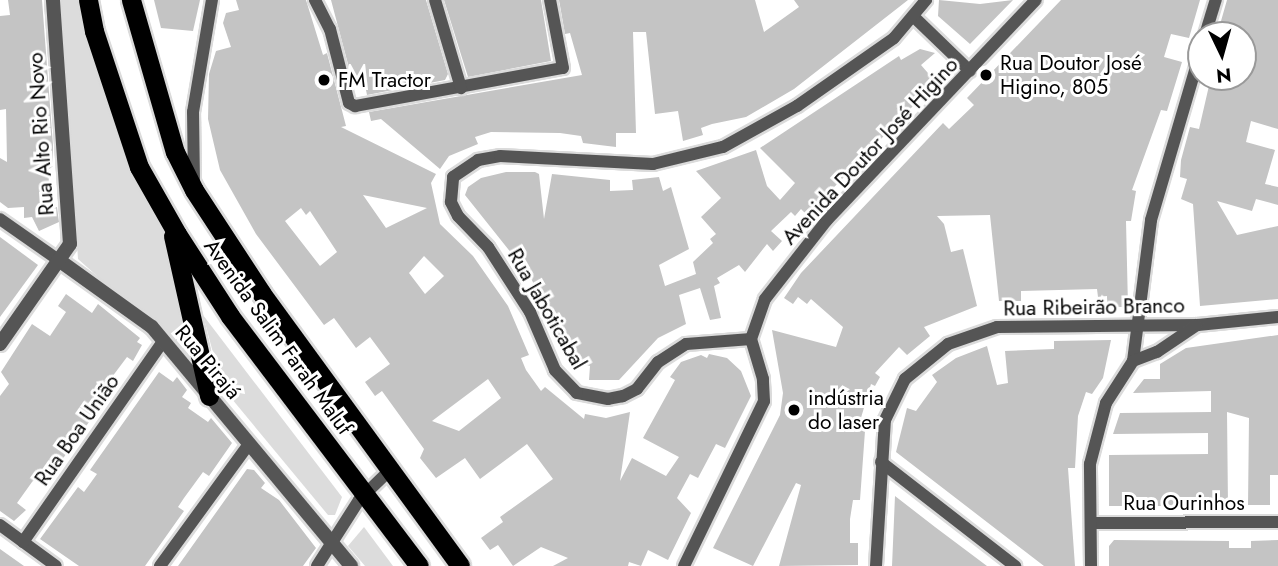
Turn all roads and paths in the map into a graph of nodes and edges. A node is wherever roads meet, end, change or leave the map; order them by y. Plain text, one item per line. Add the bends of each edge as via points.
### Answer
1 (53, 0) edge
2 (88, 0) edge
3 (131, 0) edge
4 (212, 0) edge
5 (315, 0) edge
6 (435, 0) edge
7 (550, 0) edge
8 (926, 0) edge
9 (1036, 0) edge
10 (1216, 0) edge
11 (913, 16) junction
12 (1209, 21) edge
13 (970, 71) junction
14 (461, 88) junction
15 (1189, 91) edge
16 (194, 190) junction
17 (0, 219) edge
18 (170, 221) junction
19 (60, 261) junction
20 (1278, 317) edge
21 (1139, 324) junction
22 (1198, 325) junction
23 (751, 339) junction
24 (163, 341) junction
25 (0, 344) edge
26 (1133, 361) junction
27 (209, 396) junction
28 (249, 444) junction
29 (881, 463) junction
30 (392, 468) junction
31 (365, 494) junction
32 (1278, 522) edge
33 (1091, 523) junction
34 (0, 526) edge
35 (23, 542) junction
36 (333, 544) junction
37 (56, 566) edge
38 (160, 566) edge
39 (317, 566) edge
40 (351, 566) edge
41 (419, 566) edge
42 (460, 566) edge
43 (684, 566) edge
44 (876, 566) edge
45 (1015, 566) edge
46 (1091, 566) edge

1 - 19 street, Rua Alto Rio Novo via 70,244
2 - 18 highway, Avenida Salim Farah Maluf via 139,167
3 - 16 highway, Avenida Salim Farah Maluf via 175,152
4 - 16 street via 192,112
5 - 14 street via 330,29 349,103 355,106
6 - 14 street
7 - 14 street via 563,68
8 - 11 street, Rua Jaboticabal
9 - 13 street, Avenida Doutor José Higino
10 - 12 street
11 - 13 street
11 - 23 street, Rua Jaboticabal via 894,38 844,74 723,147 653,163 500,156 478,160 453,177 451,202 458,216 488,247 530,312 555,370 577,393 600,399 623,396 638,389 658,362 686,344
13 - 23 street, Avenida Doutor José Higino via 827,220 765,299
15 - 21 street via 1151,220
16 - 30 highway, Avenida Salim Farah Maluf via 262,294
17 - 19 street, Rua Pirajá
18 - 27 highway
18 - 31 highway, Avenida Salim Farah Maluf via 230,316
19 - 24 street, Rua Pirajá via 152,327
19 - 25 street
20 - 22 street, Rua Ribeirão Branco
21 - 22 street, Rua Ribeirão Branco
21 - 26 street
21 - 29 street, Rua Ribeirão Branco via 997,327 948,344 905,379 892,399
22 - 26 street via 1157,352
23 - 43 street via 763,379 764,401
24 - 27 street, Rua Pirajá
24 - 35 street, Rua Boa União
26 - 33 street via 1106,403 1096,431 1090,464
27 - 28 street, Rua Pirajá
28 - 36 street, Rua Pirajá
28 - 38 street
29 - 44 street, Rua Ribeirão Branco
29 - 45 street
30 - 31 street
30 - 42 highway, Avenida Salim Farah Maluf
31 - 36 street
31 - 41 highway, Avenida Salim Farah Maluf
32 - 33 street, Rua Ourinhos
33 - 46 street
34 - 35 street
35 - 37 street
36 - 39 street
36 - 40 street, Rua Pirajá

